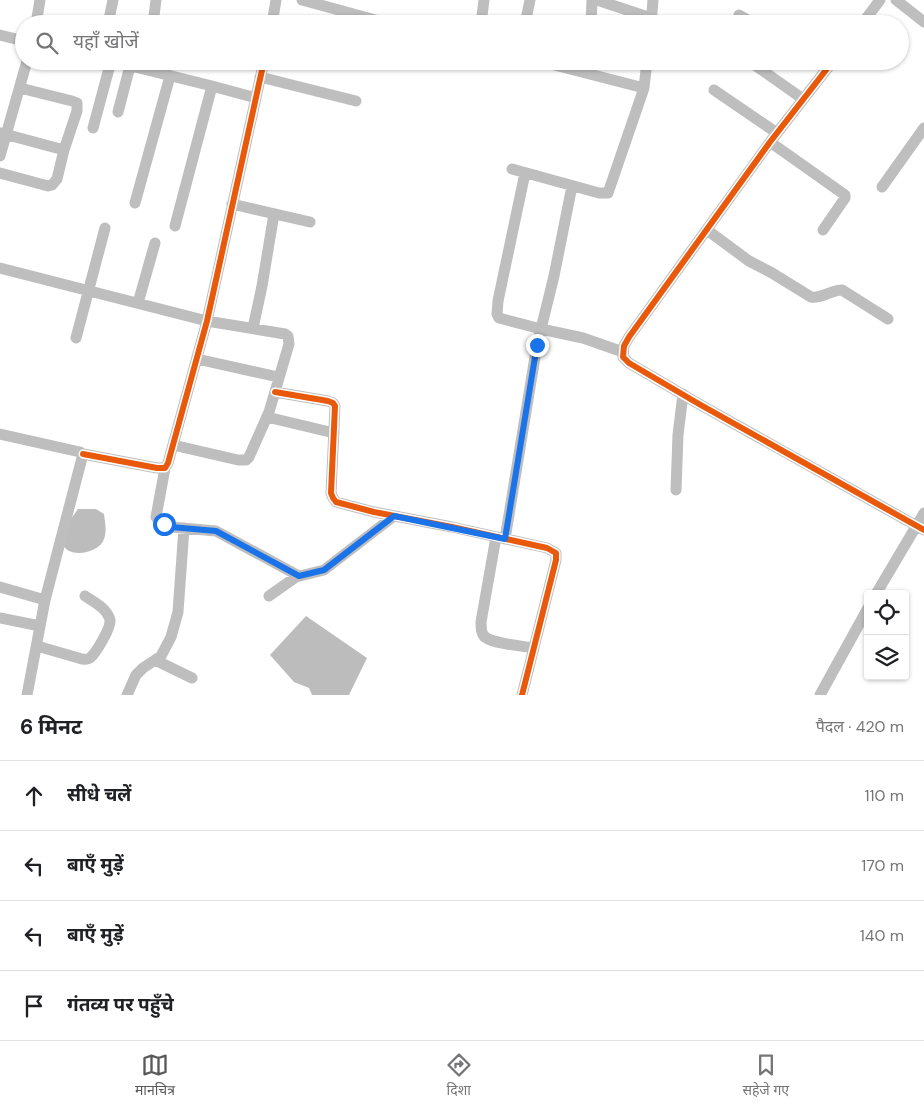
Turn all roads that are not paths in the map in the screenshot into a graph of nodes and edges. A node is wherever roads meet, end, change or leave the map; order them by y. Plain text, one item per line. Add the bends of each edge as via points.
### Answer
1 (40, 0) edge
2 (113, 0) edge
3 (156, 0) edge
4 (276, 0) edge
5 (302, 0) edge
6 (484, 0) edge
7 (530, 0) edge
8 (592, 0) edge
9 (597, 0) edge
10 (654, 0) edge
11 (880, 0) edge
12 (896, 0) edge
13 (38, 15) edge
14 (110, 15) edge
15 (154, 15) edge
16 (274, 15) edge
17 (357, 15) edge
18 (482, 15) edge
19 (528, 15) edge
20 (591, 15) edge
21 (636, 15) edge
22 (652, 15) edge
23 (869, 15) edge
24 (924, 22) edge
25 (0, 35) edge
26 (15, 39) edge
27 (25, 70) edge
28 (108, 70) edge
29 (129, 70) edge
30 (156, 70) edge
31 (262, 70) edge
32 (574, 70) edge
33 (589, 70) edge
34 (646, 70) edge
35 (762, 70) edge
36 (824, 70) edge
37 (589, 74) junction
38 (170, 76) junction
39 (260, 77) junction
40 (212, 86) junction
41 (20, 88) junction
42 (644, 88) junction
43 (714, 90) dead end
44 (256, 98) junction
45 (803, 99) junction
46 (356, 101) dead end
47 (118, 112) dead end
48 (92, 128) dead end
49 (924, 128) edge
50 (3, 133) edge
51 (774, 138) junction
52 (64, 150) junction
53 (0, 156) edge
54 (512, 169) dead end
55 (0, 173) edge
56 (525, 173) junction
57 (572, 186) junction
58 (882, 187) dead end
59 (135, 203) dead end
60 (232, 204) junction
61 (274, 214) junction
62 (310, 222) dead end
63 (175, 226) dead end
64 (105, 228) dead end
65 (707, 230) junction
66 (823, 230) dead end
67 (155, 242) dead end
68 (0, 268) edge
69 (89, 290) junction
70 (138, 303) junction
71 (888, 319) dead end
72 (207, 321) junction
73 (253, 328) junction
74 (541, 330) junction
75 (76, 338) dead end
76 (623, 352) junction
77 (197, 359) junction
78 (278, 377) junction
79 (275, 392) junction
80 (683, 394) junction
81 (267, 417) junction
82 (334, 433) junction
83 (0, 434) edge
84 (173, 445) junction
85 (83, 454) junction
86 (165, 468) junction
87 (676, 490) dead end
88 (924, 513) edge
89 (394, 516) junction
90 (184, 528) junction
91 (920, 528) edge
92 (501, 538) junction
93 (299, 576) junction
94 (0, 587) edge
95 (879, 590) edge
96 (85, 596) dead end
97 (269, 596) dead end
98 (46, 600) junction
99 (864, 615) edge
100 (0, 618) edge
101 (40, 626) junction
102 (37, 646) junction
103 (534, 648) junction
104 (154, 660) junction
105 (192, 678) dead end
106 (27, 695) edge
107 (127, 695) edge
108 (522, 695) edge
109 (820, 695) edge

1 - 13 street
2 - 14 street
3 - 15 street
4 - 16 street
5 - 17 street
6 - 18 street
7 - 19 street
8 - 20 street
9 - 21 street
10 - 22 street
11 - 23 street
12 - 24 street
25 - 26 street
27 - 41 street
28 - 48 street
29 - 47 street
30 - 38 street
31 - 39 street
32 - 37 street
33 - 37 street
34 - 42 street
35 - 45 street
36 - 45 street
37 - 42 street
38 - 40 street
38 - 59 street
39 - 44 street
39 - 46 street
40 - 44 street
40 - 63 street
41 - 50 street
41 - 52 street via 76,104 77,111
42 - 57 street via 608,193
43 - 51 street
44 - 60 street
45 - 51 street
49 - 58 street
50 - 52 street
50 - 53 street
51 - 65 street
51 - 66 street via 845,195
52 - 55 street via 57,180 52,185
54 - 56 street
56 - 57 street
56 - 74 street via 497,314 502,320
57 - 74 street
60 - 61 street
60 - 72 street
61 - 62 street
61 - 73 street
64 - 69 street
65 - 71 street via 749,261 811,297 818,298 842,290
65 - 76 street via 629,337
67 - 70 street
68 - 69 street
69 - 70 street
69 - 75 street
70 - 72 street
72 - 73 street
72 - 77 street
73 - 78 street via 285,334 290,339
74 - 76 street via 583,338
74 - 92 street
76 - 80 street via 630,363
77 - 78 street
77 - 84 street
78 - 79 street
79 - 81 street
79 - 82 street via 333,403 336,411
80 - 87 street
80 - 91 street
81 - 82 street
81 - 84 street via 246,460
82 - 89 street via 333,498 336,502
83 - 85 street
84 - 86 street
85 - 86 street
85 - 98 street
86 - 90 street via 157,520 171,527
88 - 91 street
89 - 92 street
89 - 93 street via 324,570
90 - 93 street via 216,531
90 - 104 street via 178,612 171,637 161,656
91 - 95 street
92 - 103 street via 481,622 482,633 492,641
92 - 103 street via 556,553
93 - 97 street
94 - 98 street
96 - 102 street via 103,608 110,620 97,650 87,659 82,659
98 - 101 street
99 - 109 street
100 - 101 street
101 - 102 street
102 - 106 street
103 - 108 street
104 - 105 street
104 - 107 street via 136,675

